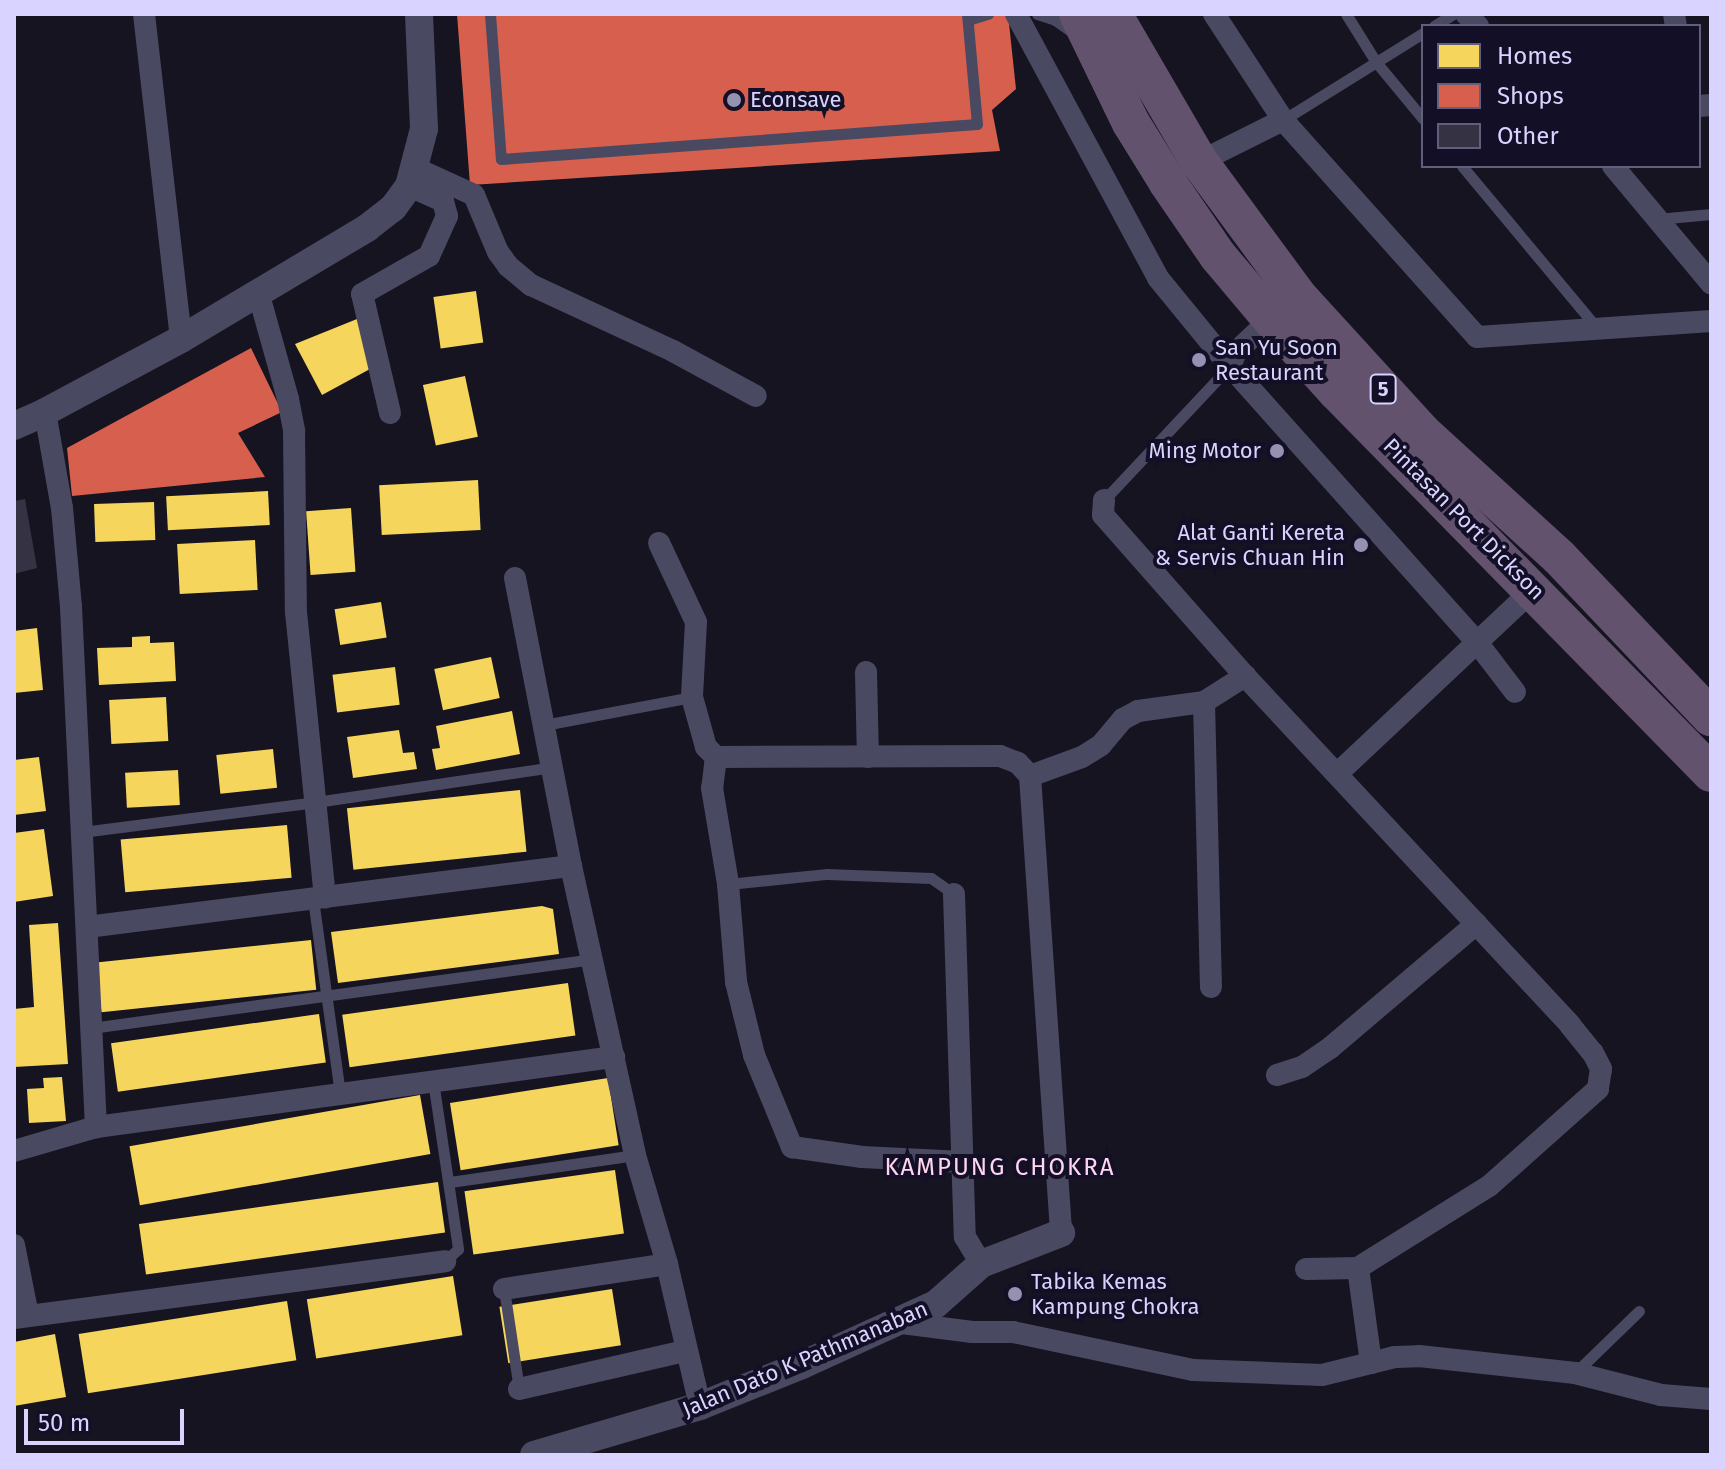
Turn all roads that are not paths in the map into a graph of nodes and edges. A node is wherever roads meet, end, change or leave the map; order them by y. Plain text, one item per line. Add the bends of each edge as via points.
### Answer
1 (144, 14) edge
2 (419, 14) edge
3 (490, 14) edge
4 (988, 14) edge
5 (1016, 14) edge
6 (1037, 14) edge
7 (1078, 14) edge
8 (1113, 14) edge
9 (1214, 14) edge
10 (1346, 14) edge
11 (968, 17) edge
12 (1421, 34) edge
13 (1376, 62) junction
14 (1109, 80) junction
15 (1421, 117) edge
16 (1283, 120) junction
17 (1198, 160) junction
18 (1464, 168) edge
19 (1615, 168) edge
20 (412, 177) junction
21 (1168, 183) junction
22 (1711, 214) edge
23 (1657, 219) junction
24 (1711, 283) edge
25 (258, 292) junction
26 (1271, 319) junction
27 (1711, 321) edge
28 (1596, 328) junction
29 (181, 339) junction
30 (1230, 366) junction
31 (756, 396) dead end
32 (45, 412) junction
33 (390, 413) dead end
34 (14, 426) edge
35 (1422, 432) junction
36 (1104, 500) joint
37 (659, 543) dead end
38 (515, 578) dead end
39 (1534, 589) junction
40 (1476, 641) junction
41 (1654, 658) junction
42 (866, 672) dead end
43 (1245, 676) junction
44 (1515, 692) dead end
45 (692, 697) junction
46 (1204, 702) junction
47 (1711, 717) edge
48 (544, 725) junction
49 (716, 757) junction
50 (868, 757) junction
51 (552, 767) junction
52 (1338, 773) junction
53 (1711, 773) edge
54 (1030, 776) junction
55 (316, 802) junction
56 (82, 832) junction
57 (571, 866) junction
58 (728, 884) junction
59 (954, 894) joint
60 (319, 898) junction
61 (1476, 924) junction
62 (87, 927) junction
63 (593, 959) junction
64 (1211, 987) dead end
65 (327, 995) junction
66 (91, 1028) junction
67 (614, 1057) junction
68 (1277, 1075) dead end
69 (433, 1081) junction
70 (340, 1094) junction
71 (96, 1127) junction
72 (14, 1151) edge
73 (635, 1155) junction
74 (963, 1162) junction
75 (450, 1182) junction
76 (1061, 1233) joint
77 (14, 1245) edge
78 (445, 1261) joint
79 (667, 1264) junction
80 (981, 1264) junction
81 (1358, 1268) junction
82 (1306, 1269) dead end
83 (504, 1289) joint
84 (1639, 1311) dead end
85 (21, 1316) edge
86 (902, 1323) junction
87 (685, 1351) junction
88 (1371, 1363) junction
89 (1575, 1373) junction
90 (519, 1389) joint
91 (1711, 1399) edge
92 (700, 1406) junction
93 (534, 1455) edge

1 - 29 street
2 - 20 street via 424,129
3 - 11 lane via 501,159 977,124
4 - 11 lane
5 - 30 street via 1158,278
6 - 14 lane via 1076,35
7 - 14 highway, Pintasan Port Dickson / 5
8 - 17 highway, Pintasan Port Dickson / 5
9 - 16 street
10 - 13 lane
12 - 13 lane
13 - 15 lane
13 - 16 lane
14 - 21 highway, Pintasan Port Dickson / 5
16 - 17 street
16 - 28 street via 1477,337
17 - 21 street
17 - 35 highway, Pintasan Port Dickson / 5 via 1297,295
18 - 28 lane
19 - 23 street
20 - 25 street via 393,208 367,228
20 - 31 street via 474,195 498,252 531,285
20 - 33 street via 443,201 447,216 429,256 362,294
21 - 26 highway, Pintasan Port Dickson / 5 via 1218,256
22 - 23 lane
23 - 24 street
25 - 29 street
25 - 55 street via 294,431 296,612
26 - 30 street via 1236,352
26 - 39 highway, Pintasan Port Dickson / 5
27 - 28 street
29 - 32 street
30 - 36 lane
30 - 40 street
32 - 34 street
32 - 56 street via 62,508 71,607
35 - 39 highway via 1458,482 1531,556 1538,572
35 - 41 highway, Pintasan Port Dickson / 5 via 1559,557
36 - 43 street via 1103,515
37 - 45 street via 696,622
38 - 48 street
39 - 40 street
39 - 41 highway via 1548,581 1563,584
39 - 53 highway, Pintasan Port Dickson / 5
40 - 44 street
40 - 52 street
41 - 47 highway, Pintasan Port Dickson / 5
42 - 50 street
43 - 46 street
43 - 52 street
45 - 48 lane
45 - 49 street via 706,747
46 - 54 street via 1138,711 1082,757
46 - 64 street
48 - 51 street
49 - 50 street
49 - 58 street via 712,788
50 - 54 street via 1000,756 1018,763
51 - 55 lane
51 - 57 street
52 - 61 street
54 - 76 street
55 - 56 lane
55 - 60 street
56 - 62 street
57 - 60 street
57 - 63 street
58 - 59 lane via 827,874 931,878
58 - 74 street via 736,982 754,1055 792,1147
59 - 74 street
60 - 62 street
60 - 65 lane
61 - 68 street via 1330,1048 1302,1067
61 - 81 street via 1593,1053 1601,1083 1489,1186
62 - 66 street
63 - 65 lane
63 - 67 street
65 - 66 lane
65 - 70 lane
66 - 71 street
67 - 69 street
67 - 73 street
69 - 70 street
69 - 75 lane
70 - 71 street
71 - 72 street
73 - 75 lane
73 - 79 street
74 - 80 street via 965,1237
75 - 78 lane via 458,1249
76 - 80 street, Jalan Dato K Pathmanaban
77 - 85 street
78 - 85 street
79 - 83 street
79 - 87 street
80 - 86 street, Jalan Dato K Pathmanaban via 936,1304
81 - 82 street
81 - 88 street
83 - 90 lane
84 - 89 lane
86 - 88 street via 1013,1332 1193,1370 1322,1375
86 - 92 street, Jalan Dato K Pathmanaban
87 - 90 street
87 - 92 street
88 - 89 street via 1419,1356
89 - 91 street via 1661,1395
92 - 93 street, Jalan Dato K Pathmanaban

